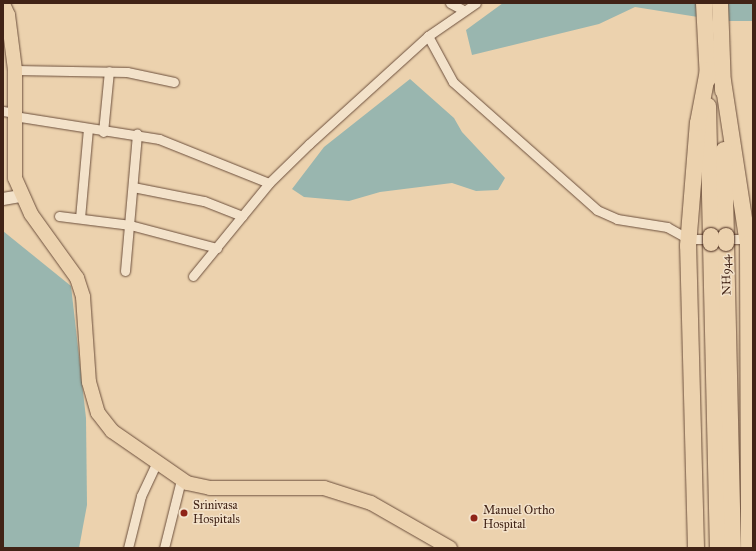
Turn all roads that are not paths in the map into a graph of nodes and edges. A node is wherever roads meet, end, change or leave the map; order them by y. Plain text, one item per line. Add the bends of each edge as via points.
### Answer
1 (450, 3) edge
2 (476, 3) edge
3 (704, 3) edge
4 (720, 3) edge
5 (3, 4) edge
6 (463, 10) junction
7 (428, 36) junction
8 (715, 51) junction
9 (15, 70) junction
10 (708, 70) junction
11 (109, 71) junction
12 (723, 81) junction
13 (174, 82) dead end
14 (10, 114) edge
15 (88, 128) junction
16 (103, 132) junction
17 (137, 134) junction
18 (269, 183) junction
19 (133, 187) junction
20 (20, 196) junction
21 (3, 199) edge
22 (59, 216) dead end
23 (242, 216) junction
24 (80, 218) junction
25 (130, 225) junction
26 (689, 238) junction
27 (718, 239) junction
28 (750, 239) edge
29 (217, 248) junction
30 (125, 271) dead end
31 (193, 276) dead end
32 (156, 464) junction
33 (181, 480) junction
34 (448, 547) edge
35 (128, 548) edge
36 (164, 548) edge
37 (696, 548) edge
38 (718, 548) edge
39 (733, 548) edge
40 (749, 548) edge

1 - 6 street
2 - 6 street
3 - 8 highway, NH944 / NH944
4 - 8 highway, NH944 / NH944
5 - 9 main road via 8,15
6 - 7 street
7 - 18 street
7 - 26 street via 453,82 597,210 617,219 667,227
8 - 10 highway, NH944 / NH944
8 - 12 highway, NH944 / NH944
9 - 11 street
9 - 14 main road
10 - 26 highway via 698,124
10 - 27 highway, NH944 / NH944
11 - 13 street
11 - 16 street
12 - 27 highway, NH944 / NH944
12 - 28 highway
14 - 15 street
14 - 20 main road via 12,160
15 - 16 street
15 - 24 street
16 - 17 street
17 - 18 street
17 - 19 street
18 - 23 street
19 - 23 street via 204,202
19 - 25 street
20 - 21 street
20 - 32 main road via 77,278 83,297 89,382 98,413 112,431
22 - 24 street
23 - 29 street
24 - 25 street
25 - 29 street
25 - 30 street
26 - 28 street
26 - 37 highway
27 - 38 highway, NH944 / NH944
27 - 39 highway, NH944 / NH944
28 - 40 highway
29 - 31 street
32 - 33 main road
32 - 35 street via 141,496
33 - 34 main road via 210,488 324,488 371,503
33 - 36 street

